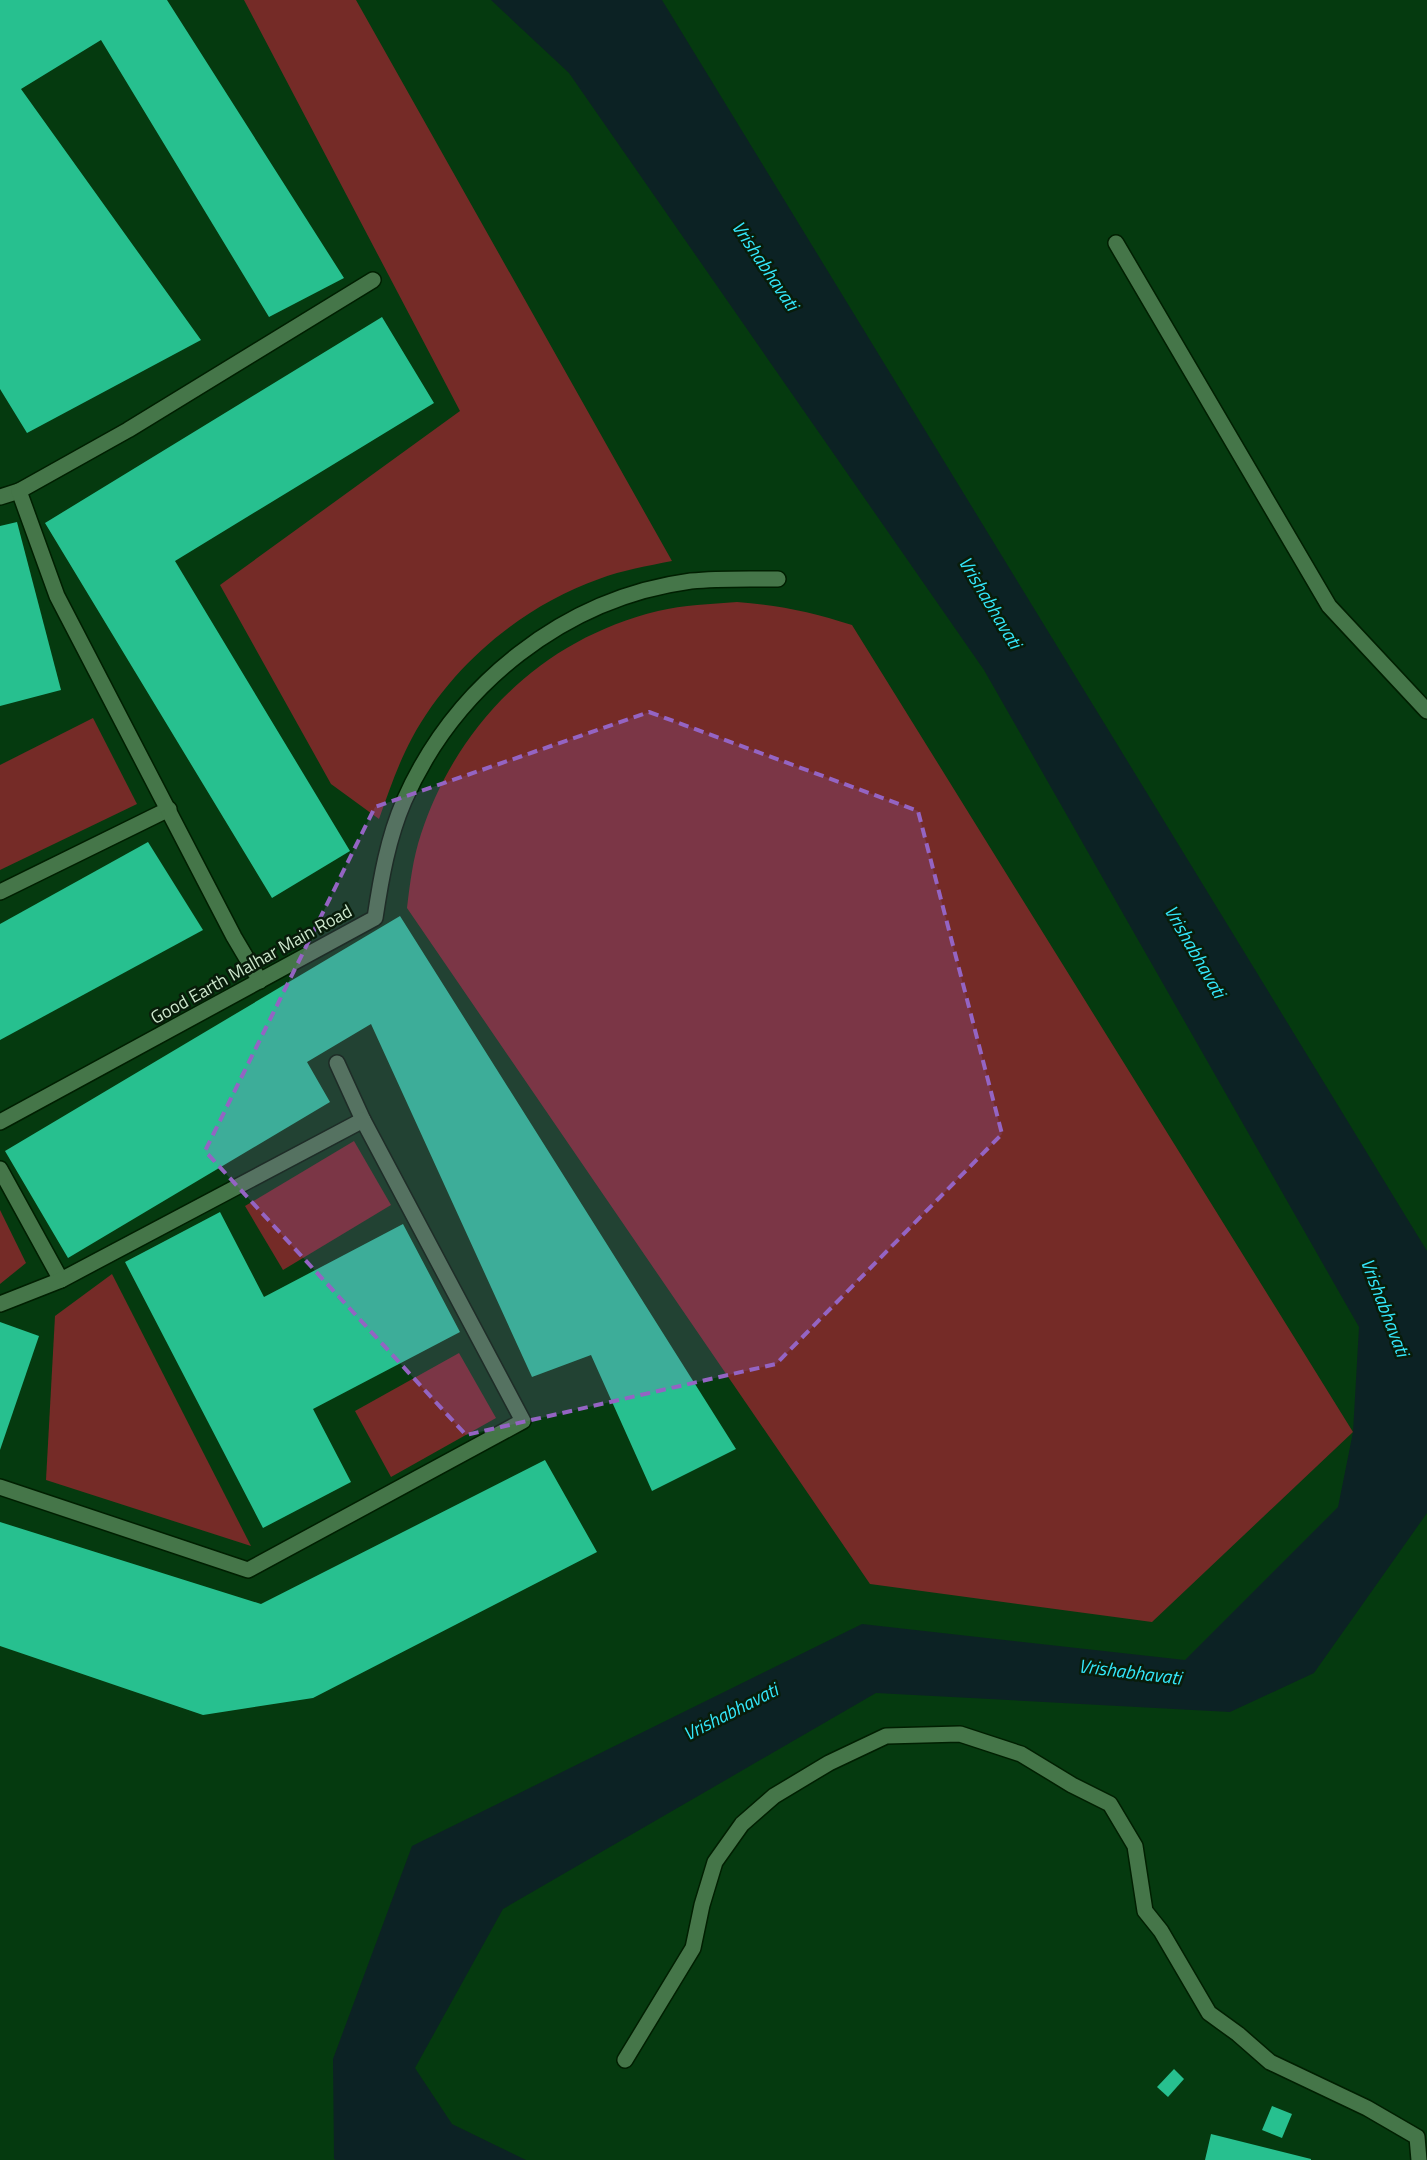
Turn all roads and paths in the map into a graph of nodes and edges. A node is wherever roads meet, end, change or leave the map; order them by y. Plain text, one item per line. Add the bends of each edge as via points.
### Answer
1 (1116, 243) dead end
2 (373, 280) dead end
3 (18, 491) junction
4 (0, 497) edge
5 (778, 580) dead end
6 (1427, 711) edge
7 (169, 809) junction
8 (0, 892) edge
9 (260, 981) junction
10 (336, 1063) dead end
11 (363, 1120) junction
12 (0, 1122) edge
13 (0, 1169) edge
14 (61, 1280) junction
15 (0, 1304) edge
16 (0, 1488) edge
17 (625, 2060) dead end
18 (1418, 2160) edge

1 - 6 street via 1329,606
2 - 3 street via 128,430
3 - 4 street
3 - 7 street via 57,596
5 - 9 street, Good Earth Malhar Main Road via 734,578 691,581 648,590 583,615 530,645 496,672 468,701 421,766 390,839 380,878 375,918
7 - 8 street
7 - 9 street
9 - 12 street, Good Earth Malhar Main Road
10 - 11 street
11 - 14 street
11 - 16 street via 523,1421 248,1570
13 - 14 street
14 - 15 street
17 - 18 street via 693,1948 715,1862 742,1824 774,1796 829,1763 886,1736 960,1734 1021,1754 1110,1804 1135,1846 1145,1910 1209,2013 1270,2062 1367,2108 1417,2137

